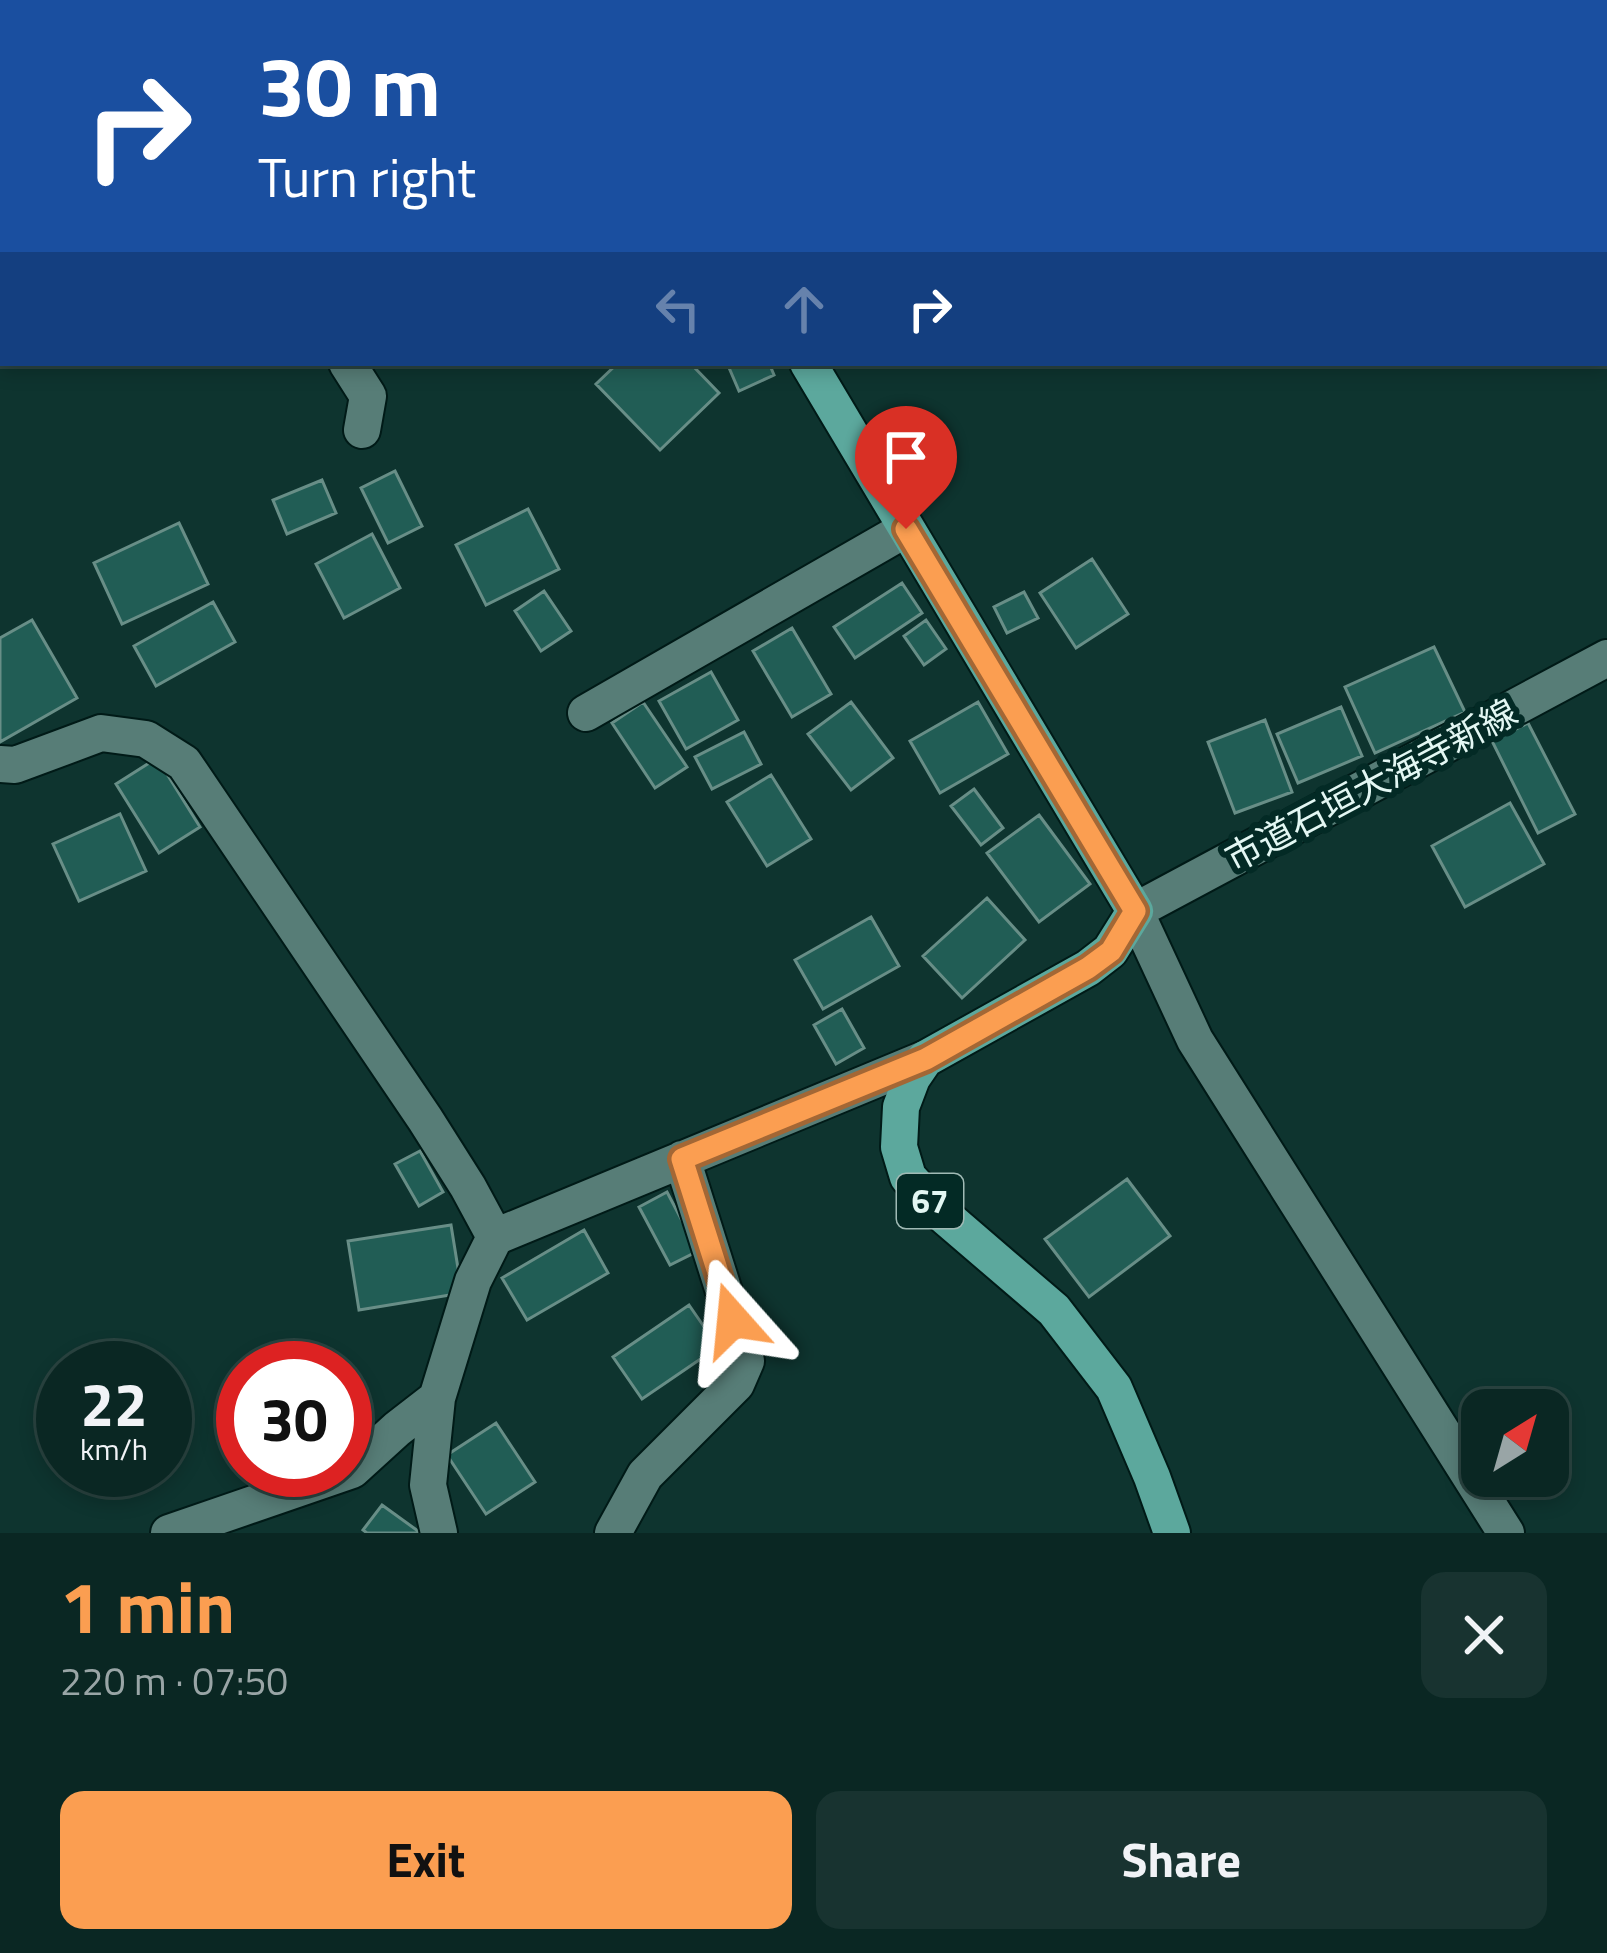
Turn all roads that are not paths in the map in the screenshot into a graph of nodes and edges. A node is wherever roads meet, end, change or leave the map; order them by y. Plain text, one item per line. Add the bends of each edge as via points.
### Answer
1 (349, 366) edge
2 (810, 366) edge
3 (362, 430) dead end
4 (906, 529) junction
5 (1607, 658) edge
6 (586, 713) dead end
7 (0, 764) edge
8 (1135, 911) junction
9 (926, 1059) junction
10 (682, 1159) junction
11 (495, 1238) junction
12 (436, 1398) junction
13 (169, 1533) edge
14 (439, 1533) edge
15 (613, 1533) edge
16 (1172, 1533) edge
17 (1507, 1533) edge

1 - 3 street via 368,396
2 - 4 main road
4 - 6 street
4 - 8 main road
5 - 8 street, 市道石垣大海寺新線
7 - 11 street via 101,733 146,739 184,763 425,1119
8 - 9 main road via 1111,951 1088,968
8 - 17 street via 1195,1040
9 - 10 street
9 - 16 main road, 67 via 901,1107 908,1177 1054,1310 1114,1388
10 - 11 street
10 - 15 street via 746,1361 736,1384 645,1475
11 - 12 street
12 - 13 street via 352,1470
12 - 14 street via 428,1485

